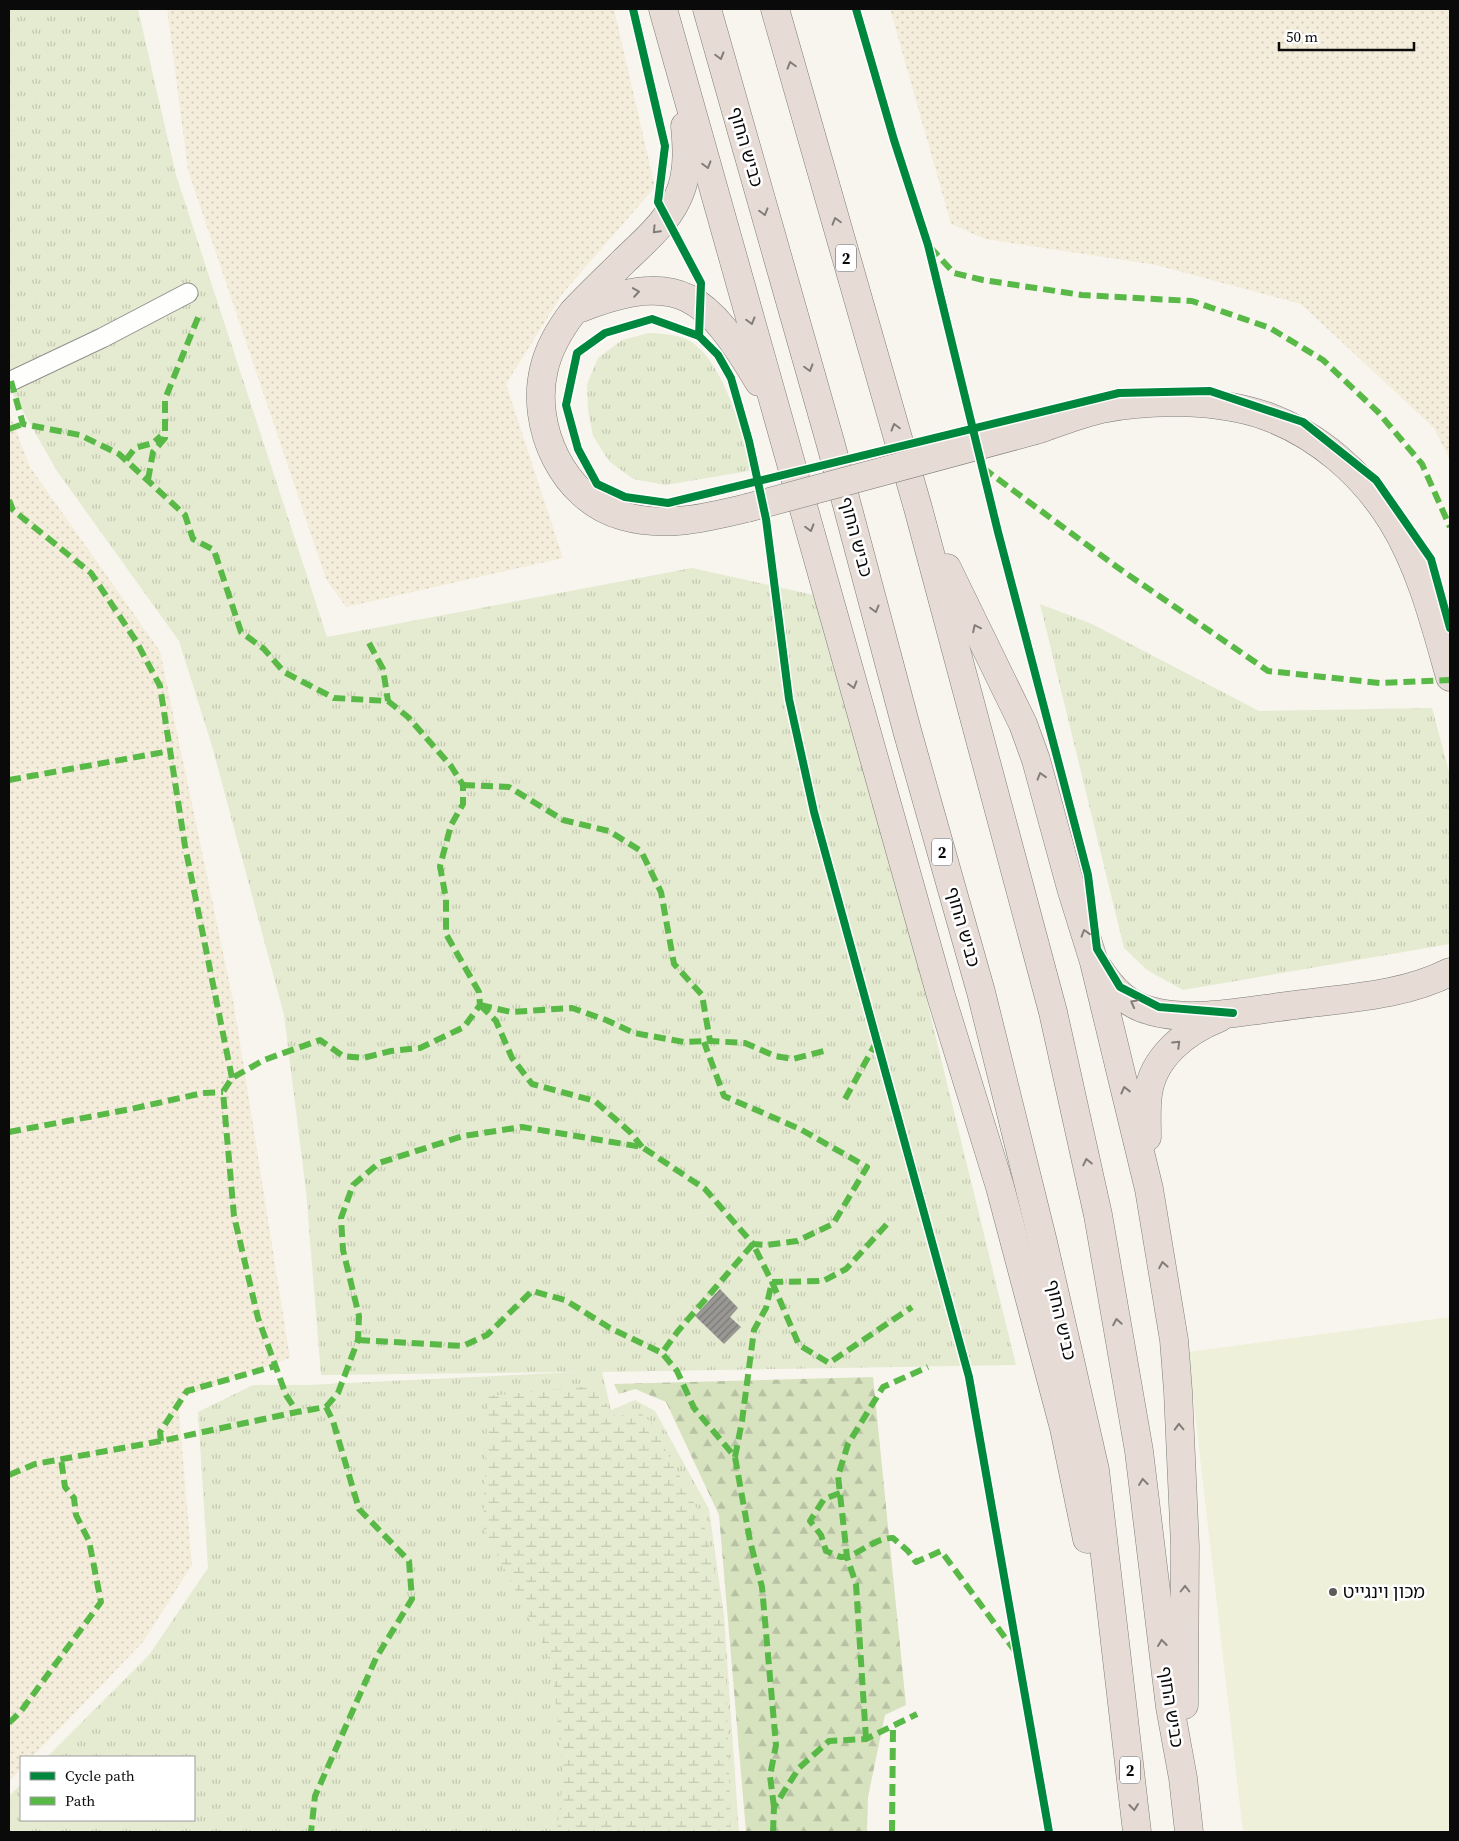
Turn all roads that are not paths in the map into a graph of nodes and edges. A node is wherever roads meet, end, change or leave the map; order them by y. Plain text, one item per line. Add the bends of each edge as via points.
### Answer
1 (663, 9) edge
2 (706, 9) edge
3 (774, 9) edge
4 (679, 67) junction
5 (188, 293) dead end
6 (573, 312) junction
7 (9, 382) edge
8 (778, 415) junction
9 (918, 508) junction
10 (1450, 677) edge
11 (1094, 962) junction
12 (1450, 972) edge
13 (1389, 992) junction
14 (1450, 994) edge
15 (1233, 1013) junction
16 (1149, 1189) junction
17 (1122, 1707) junction
18 (1183, 1778) junction
19 (1137, 1832) edge
20 (1189, 1832) edge

1 - 4 highway
2 -> 17 highway, כביש החוף / 2 via 831,445 978,983 1043,1242 1096,1470
9 -> 3 highway, כביש החוף / 2
4 -> 6 highway via 687,150 686,170 675,204 659,227
4 -> 8 highway
5 - 7 street
6 -> 8 highway via 616,296 648,290 692,300 723,328
6 - 10 highway, bridge via 551,347 544,369 540,390 546,435 554,456 583,494 599,506 642,520 692,520 747,508 1100,410 1146,403 1184,402 1265,416 1308,436 1343,462 1371,491 1392,522 1413,564 1429,604
8 -> 17 highway via 941,996 1000,1187 1052,1380
11 -> 9 highway via 1036,760 1022,724
18 -> 9 highway, כביש החוף / 2 via 1170,1707 1139,1450 1098,1215 1051,1003
15 -> 11 highway via 1191,1016 1151,1011 1131,1003 1118,993
16 -> 11 highway
12 - 13 highway via 1422,984
13 - 14 highway
13 - 15 highway
16 -> 15 highway via 1146,1116 1148,1093 1160,1062 1177,1042 1193,1031
18 -> 16 highway via 1184,1546 1178,1391 1174,1340
17 -> 19 highway, כביש החוף / 2
18 - 20 highway, כביש החוף / 2

